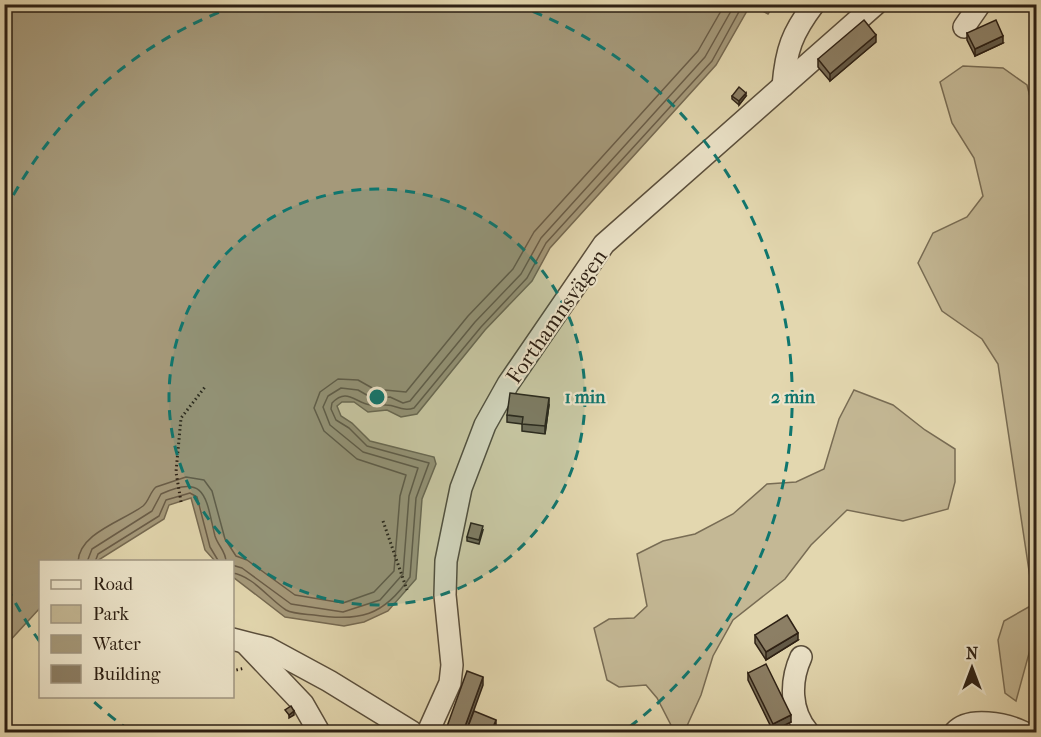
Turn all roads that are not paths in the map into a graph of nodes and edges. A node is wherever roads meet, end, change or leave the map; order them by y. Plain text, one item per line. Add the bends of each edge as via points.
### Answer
1 (814, 4) edge
2 (876, 4) edge
3 (980, 4) edge
4 (964, 27) dead end
5 (783, 86) junction
6 (239, 641) edge
7 (801, 657) dead end
8 (319, 732) edge
9 (412, 732) edge
10 (428, 732) edge
11 (808, 732) edge
12 (955, 732) edge
13 (1023, 732) edge

1 - 5 lane via 791,39
2 - 5 lane, Forthamnsvägen
3 - 4 lane
5 - 10 lane, Forthamnsvägen via 604,244 514,375 485,425 461,488 448,551 446,595 453,665 450,683
6 - 8 lane via 303,704
6 - 9 lane via 267,648 319,675
7 - 11 lane via 794,672 793,696
12 - 13 lane via 960,727 979,724

